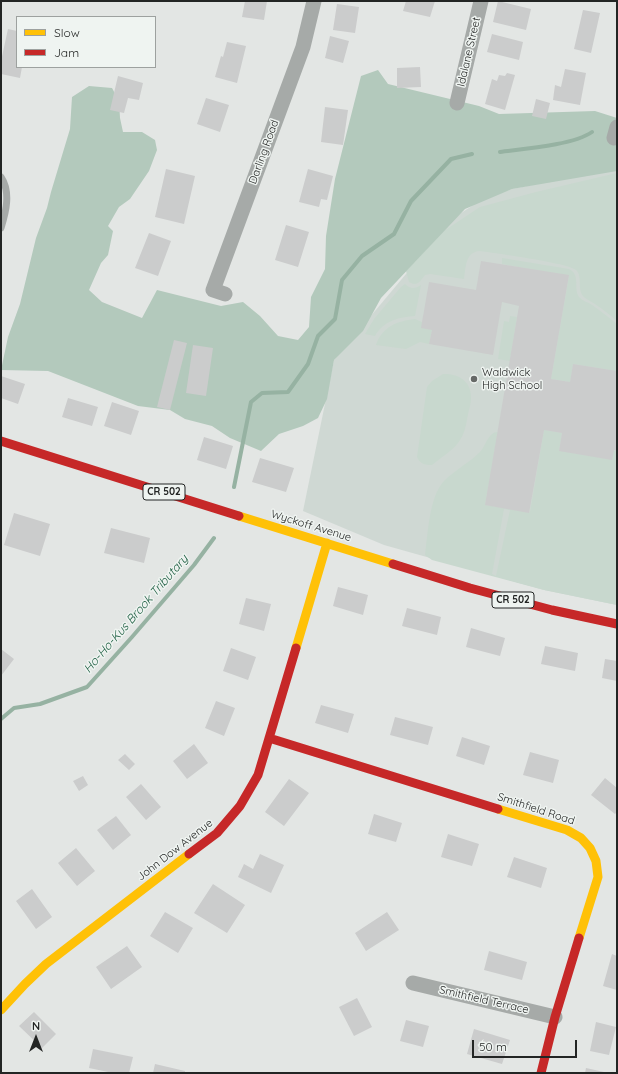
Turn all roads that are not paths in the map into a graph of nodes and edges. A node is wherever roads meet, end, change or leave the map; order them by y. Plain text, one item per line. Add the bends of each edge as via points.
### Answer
1 (314, 1) edge
2 (481, 1) edge
3 (457, 103) dead end
4 (1, 177) edge
5 (1, 228) edge
6 (225, 294) dead end
7 (1, 441) edge
8 (327, 543) junction
9 (617, 624) edge
10 (269, 738) junction
11 (413, 983) dead end
12 (1, 1010) edge
13 (555, 1017) junction
14 (541, 1073) edge

1 - 6 street, Darling Road via 303,47 213,290
2 - 3 street, Idalane Street
4 - 5 lane via 6,189 5,214
7 - 8 street, Wyckoff Avenue / CR 502
8 - 9 street, Wyckoff Avenue / CR 502 via 470,588
8 - 10 street, John Dow Avenue
10 - 12 street, John Dow Avenue via 258,774 247,797 217,833 46,964
10 - 13 street, Smithfield Road via 567,830 586,842 593,852 598,878
11 - 13 street, Smithfield Terrace
13 - 14 street, Smithfield Road

